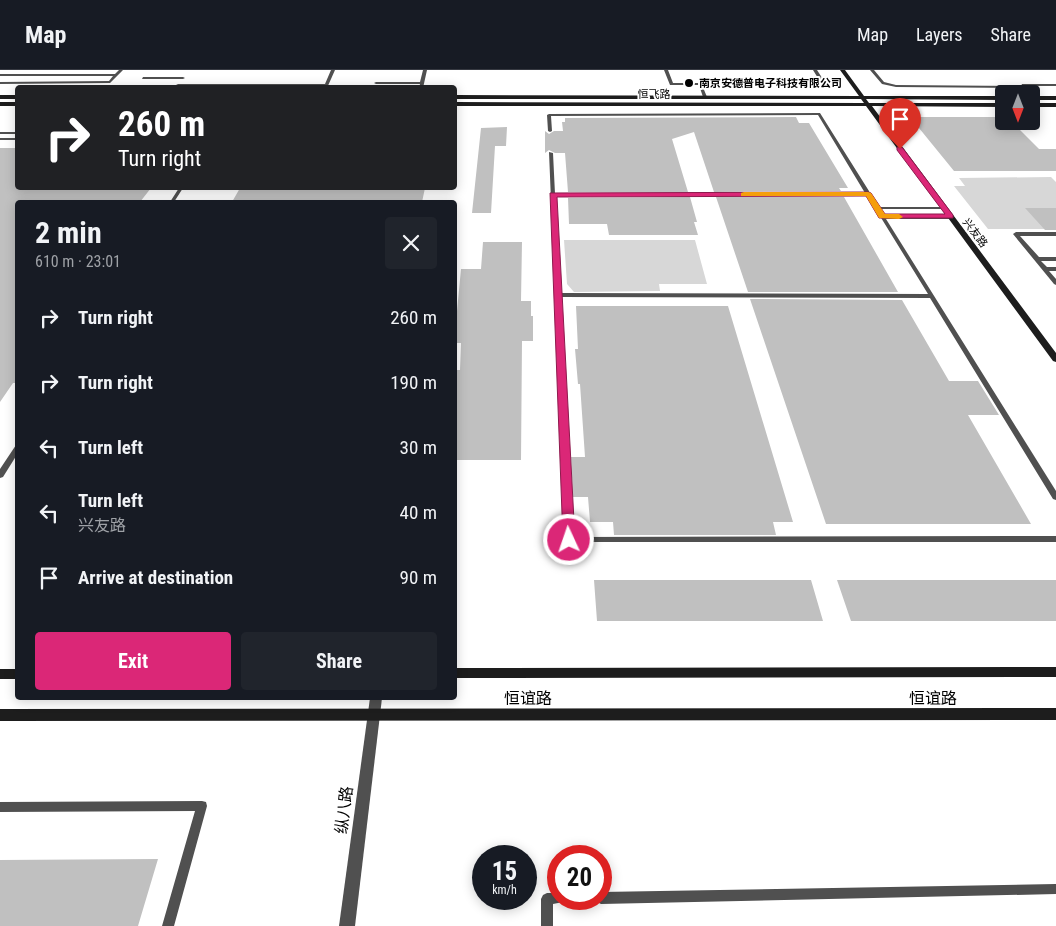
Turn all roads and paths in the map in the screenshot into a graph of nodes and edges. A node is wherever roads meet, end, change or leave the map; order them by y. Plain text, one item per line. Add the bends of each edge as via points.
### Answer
1 (121, 70) edge
2 (333, 70) edge
3 (425, 70) edge
4 (666, 70) edge
5 (815, 70) edge
6 (842, 70) edge
7 (872, 70) edge
8 (117, 74) junction
9 (0, 75) edge
10 (143, 78) dead end
11 (0, 82) edge
12 (376, 83) dead end
13 (700, 84) junction
14 (178, 85) edge
15 (326, 85) edge
16 (421, 85) edge
17 (1040, 85) edge
18 (1056, 85) edge
19 (995, 86) edge
20 (0, 97) edge
21 (15, 97) edge
22 (457, 97) edge
23 (705, 97) junction
24 (862, 97) junction
25 (995, 98) edge
26 (1040, 98) edge
27 (1056, 98) edge
28 (0, 104) edge
29 (15, 104) edge
30 (457, 104) edge
31 (867, 105) junction
32 (995, 105) edge
33 (1040, 105) edge
34 (1056, 105) edge
35 (550, 131) dead end
36 (0, 133) edge
37 (15, 133) edge
38 (0, 139) edge
39 (15, 139) edge
40 (551, 153) dead end
41 (868, 194) junction
42 (553, 195) junction
43 (877, 208) junction
44 (944, 208) junction
45 (882, 217) junction
46 (950, 217) junction
47 (1056, 234) edge
48 (1037, 259) junction
49 (1056, 259) edge
50 (1045, 269) junction
51 (1056, 269) edge
52 (1056, 282) edge
53 (558, 295) junction
54 (931, 296) junction
55 (1056, 359) edge
56 (15, 452) edge
57 (0, 475) edge
58 (1056, 497) edge
59 (1056, 539) edge
60 (1056, 672) edge
61 (457, 673) edge
62 (0, 674) edge
63 (15, 674) edge
64 (376, 700) edge
65 (374, 714) junction
66 (1056, 714) edge
67 (0, 715) edge
68 (0, 807) edge
69 (1056, 889) edge
70 (612, 898) edge
71 (547, 899) edge
72 (168, 926) edge
73 (347, 926) edge
74 (547, 926) edge

1 - 8 lane
2 - 15 lane
3 - 16 lane
4 - 13 lane via 671,84
5 - 13 lane via 824,84
6 - 24 main road, 兴友路
7 - 19 lane via 884,83 896,86
8 - 9 lane
8 - 11 lane via 110,82
10 - 14 lane via 185,76
12 - 16 lane
13 - 23 lane
17 - 18 lane
20 - 21 main road
22 - 23 main road, 恒飞路
23 - 24 main road, 恒飞路
24 - 25 main road, 恒飞路
24 - 31 main road, 兴友路
26 - 27 main road
28 - 29 main road
30 - 31 main road, 恒飞路
31 - 32 main road, 恒飞路
31 - 44 main road, 兴友路
33 - 34 main road
35 - 41 lane via 549,115 819,114
36 - 37 lane
38 - 39 lane
40 - 42 lane
41 - 42 lane
41 - 43 lane
42 - 53 lane
43 - 44 lane
43 - 45 lane
44 - 46 main road, 兴友路
45 - 46 lane
45 - 54 lane
46 - 55 main road, 兴友路
47 - 48 lane via 1016,234
48 - 49 lane
48 - 50 lane
50 - 51 lane
50 - 52 lane
53 - 54 lane
53 - 59 lane via 569,540
54 - 58 lane
56 - 57 lane
60 - 61 main road, 恒谊路
62 - 63 main road
64 - 65 street, 纵八路
65 - 66 main road, 恒谊路
65 - 67 main road, 恒谊路
65 - 73 street, 纵八路
68 - 72 lane via 202,806
69 - 70 lane
71 - 74 lane

